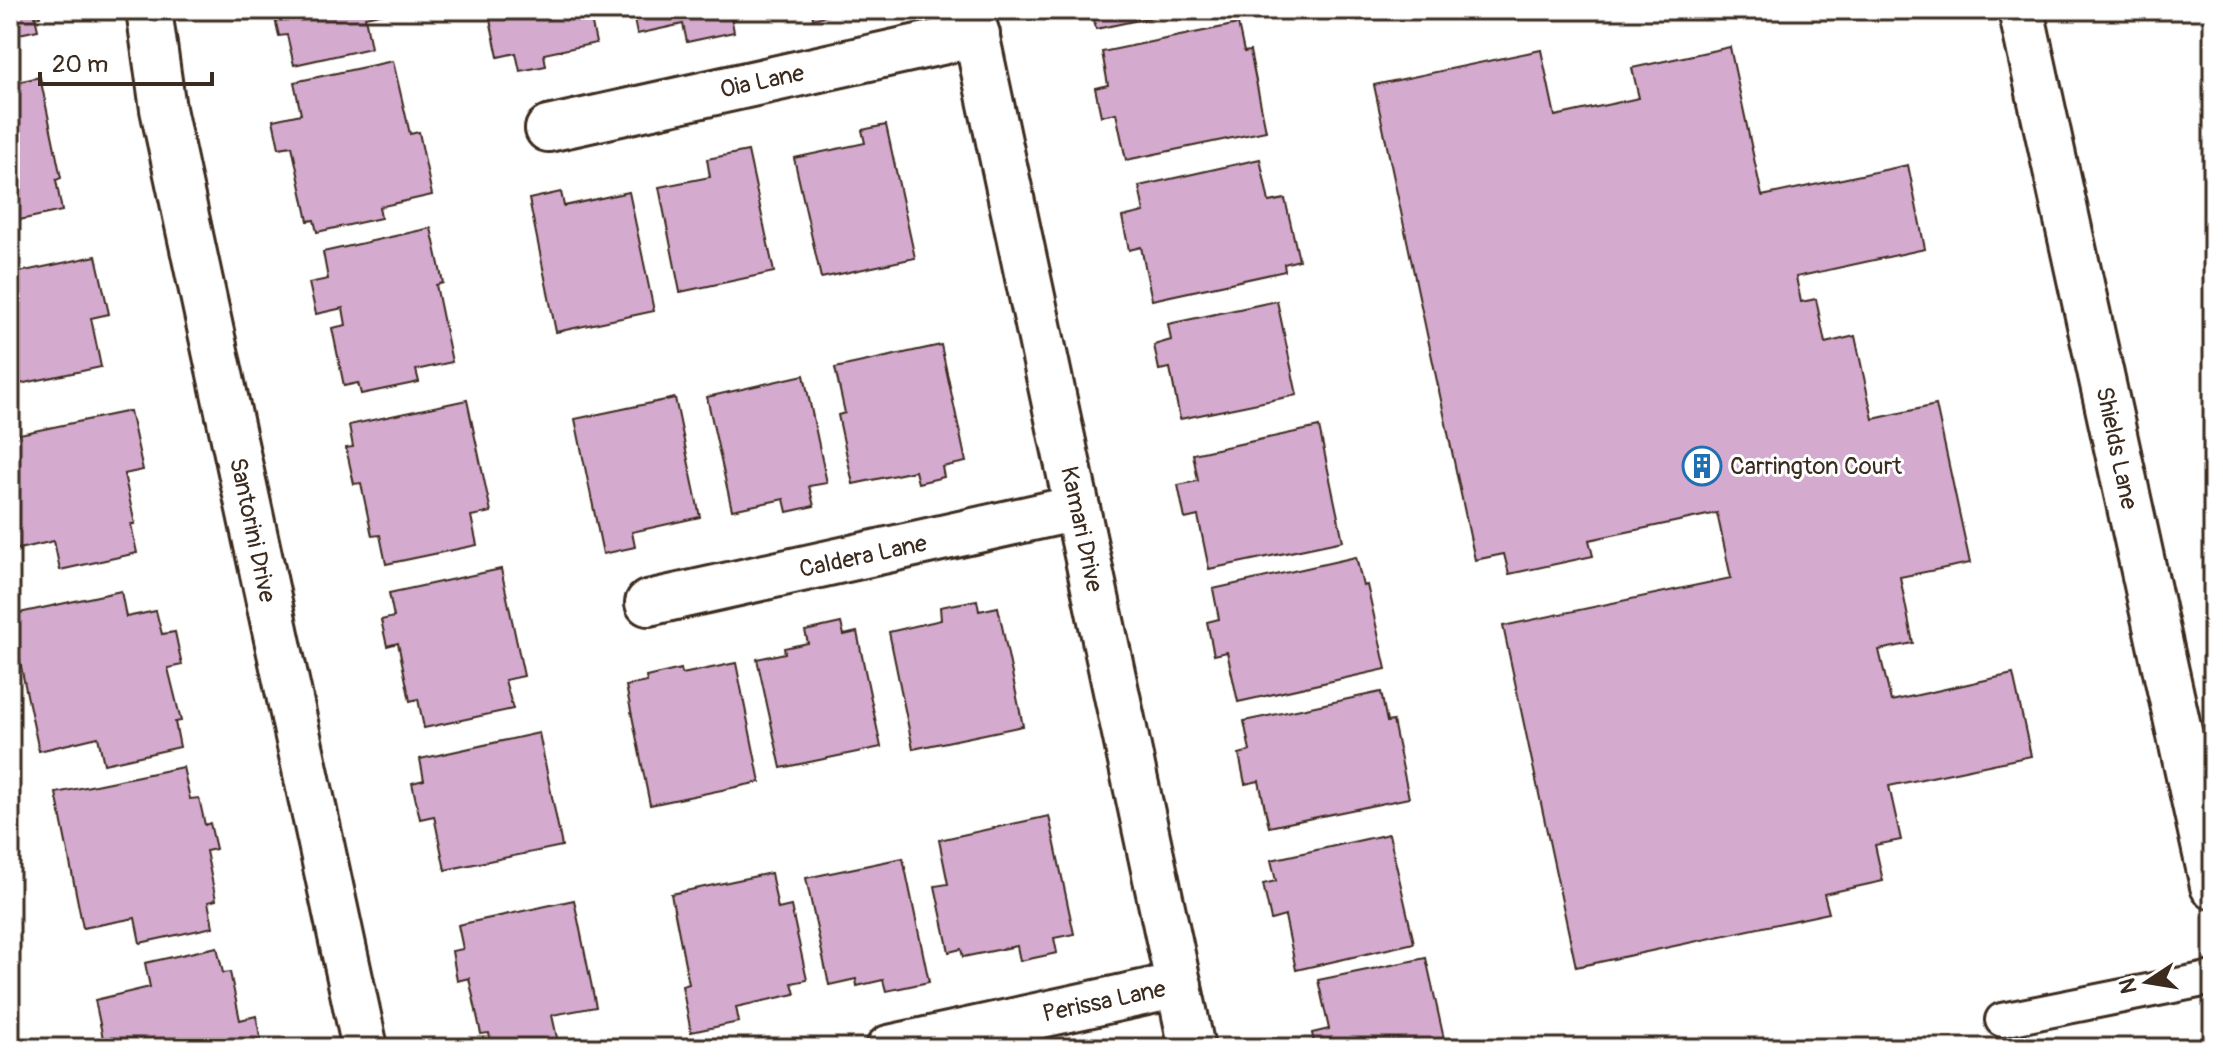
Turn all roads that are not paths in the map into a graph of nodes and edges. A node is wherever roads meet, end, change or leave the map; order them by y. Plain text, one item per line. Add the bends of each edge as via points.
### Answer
1 (149, 10) edge
2 (2021, 10) edge
3 (974, 22) edge
4 (548, 129) dead end
5 (1077, 508) junction
6 (648, 603) dead end
7 (2201, 772) edge
8 (2213, 886) edge
9 (2213, 978) edge
10 (1179, 985) junction
11 (2002, 1020) dead end
12 (365, 1048) edge
13 (889, 1048) edge
14 (1192, 1048) edge

1 - 12 street, Santorini Drive via 163,109
2 - 7 street, Shields Lane
3 - 4 street, Oia Lane
3 - 5 street, Kamari Drive
5 - 6 street, Caldera Lane
5 - 10 street, Kamari Drive
7 - 8 street, Shields Lane
9 - 11 lane
10 - 13 street, Perissa Lane
10 - 14 street, Kamari Drive

